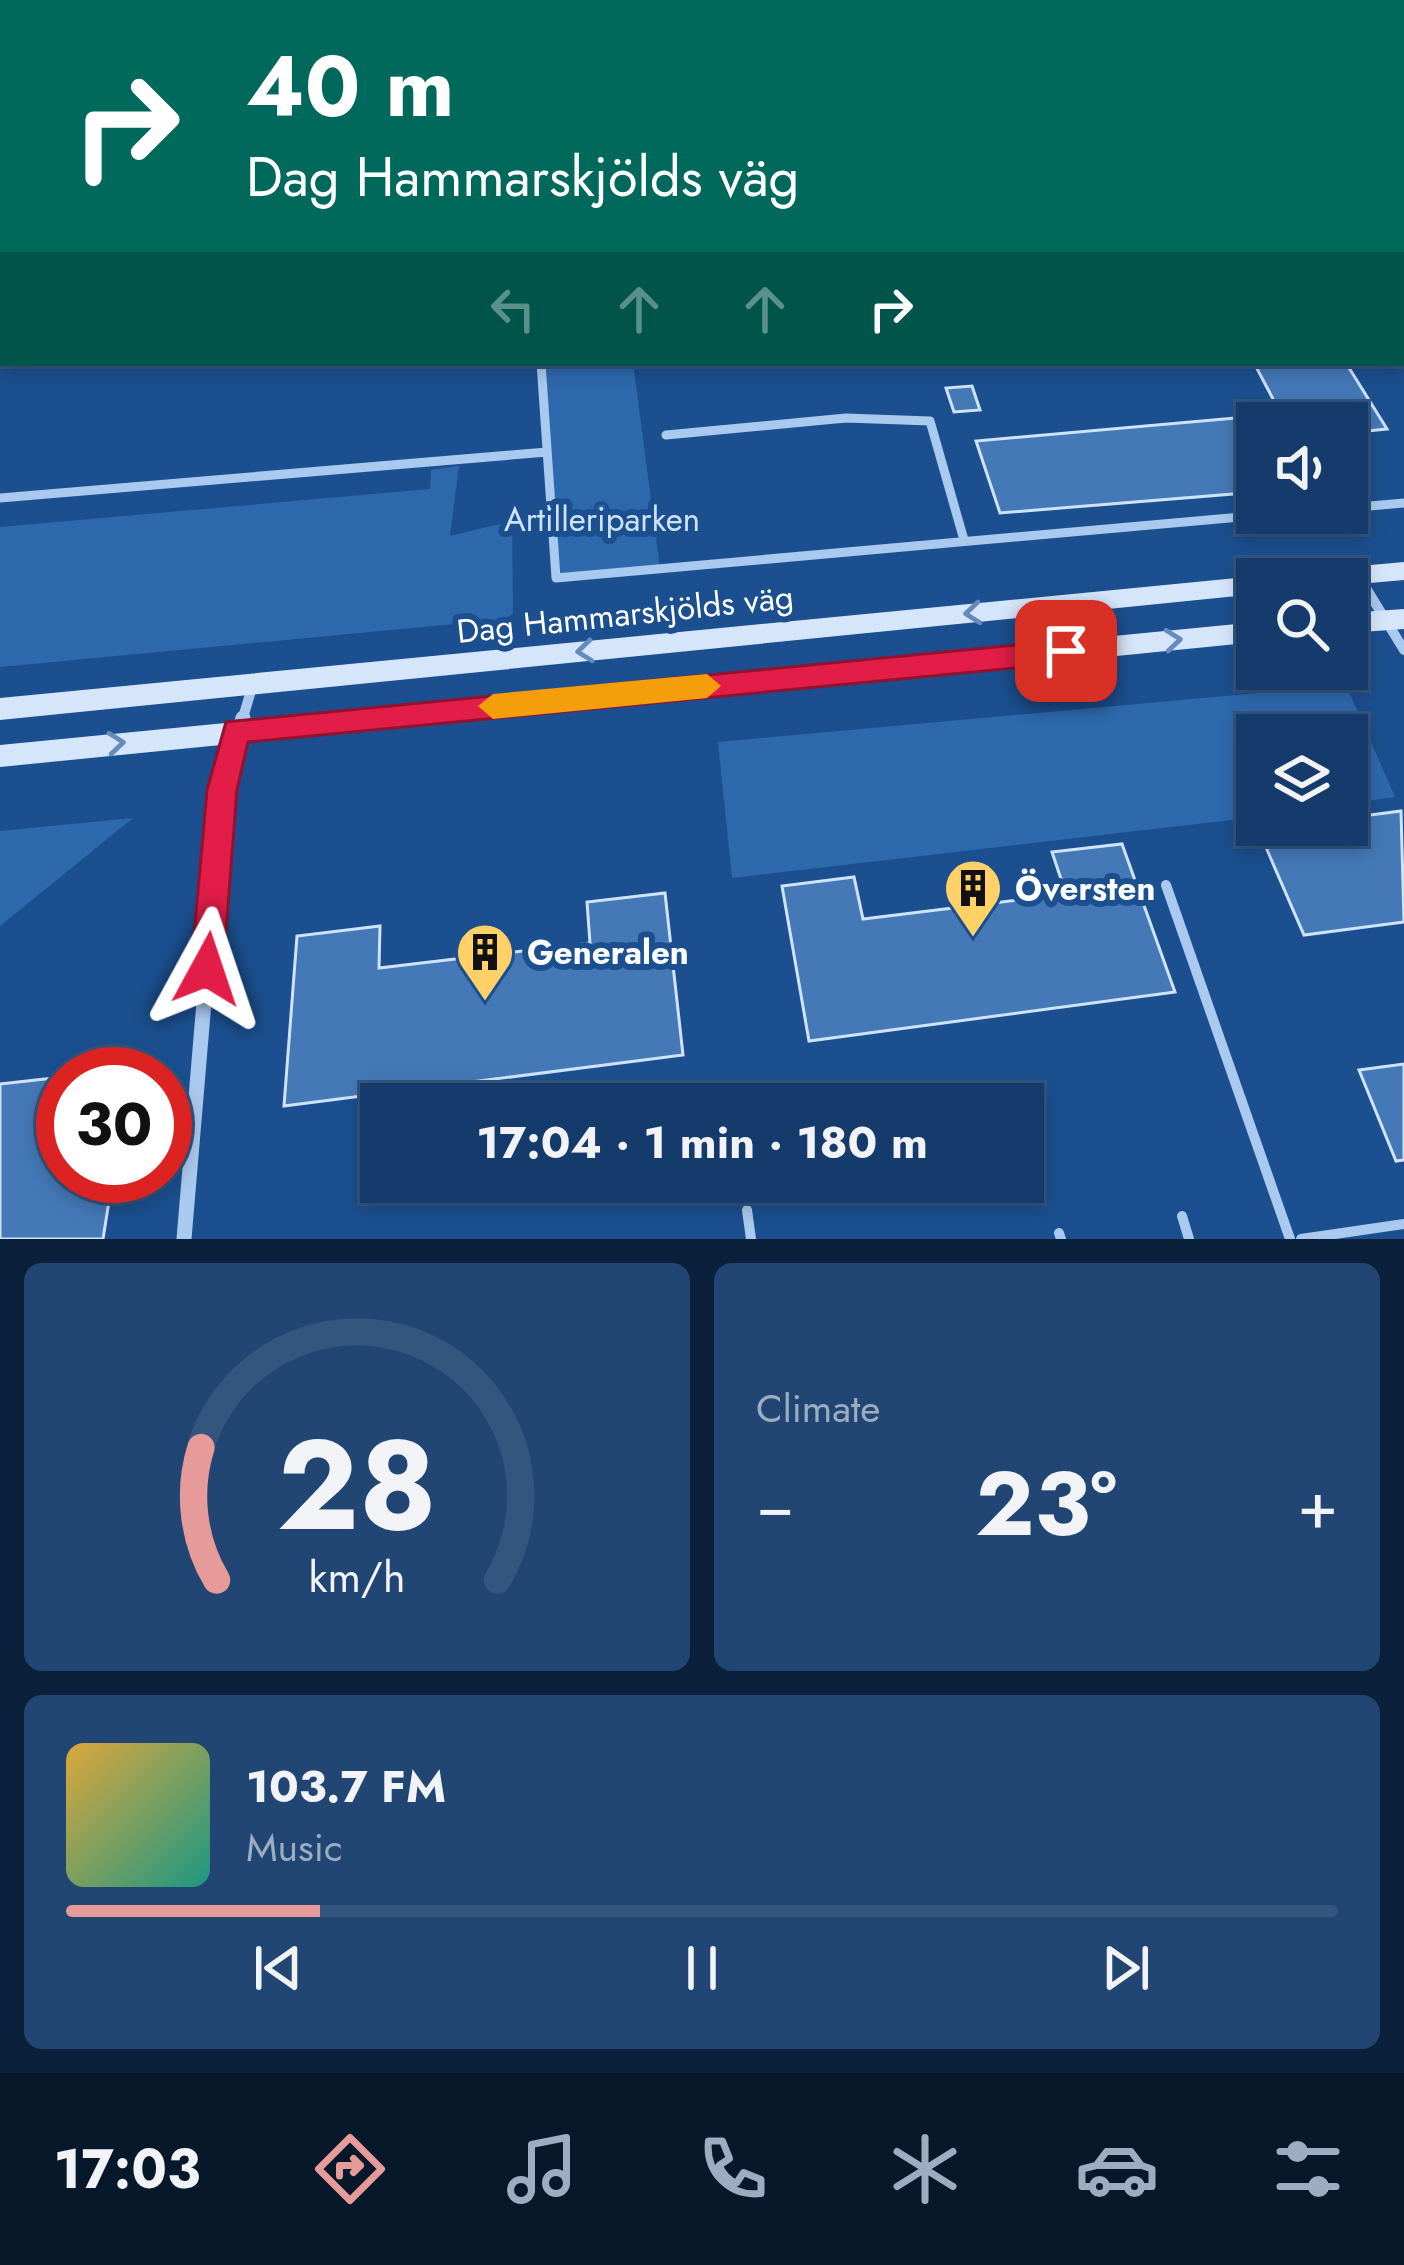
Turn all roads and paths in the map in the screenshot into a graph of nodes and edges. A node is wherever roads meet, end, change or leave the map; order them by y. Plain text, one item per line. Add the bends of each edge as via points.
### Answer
1 (541, 366) edge
2 (666, 435) dead end
3 (547, 452) junction
4 (0, 498) edge
5 (1404, 503) edge
6 (1368, 506) edge
7 (1236, 517) edge
8 (964, 540) junction
9 (1404, 571) edge
10 (1368, 574) edge
11 (1236, 587) edge
12 (1368, 587) edge
13 (1395, 620) edge
14 (1236, 634) edge
15 (1404, 650) edge
16 (253, 684) junction
17 (0, 709) edge
18 (236, 731) junction
19 (0, 756) edge
20 (1166, 885) dead end
21 (747, 1210) dead end
22 (1182, 1216) dead end
23 (1404, 1224) edge
24 (1374, 1234) edge
25 (184, 1239) edge
26 (751, 1239) edge
27 (1189, 1239) edge
28 (1290, 1239) edge
29 (1301, 1239) edge

1 - 3 lane
2 - 8 lane via 847,418 931,422
3 - 4 lane
3 - 8 lane via 556,578
5 - 6 lane
7 - 8 lane
9 - 10 main road
11 -> 16 main road, Dag Hammarskjölds väg
12 - 13 street
13 - 15 street
18 -> 14 main road
16 - 17 main road, Dag Hammarskjölds väg
16 - 18 street
19 -> 18 main road
18 - 25 street via 222,790
20 - 28 lane
21 - 26 lane
22 - 27 lane
23 - 24 lane
24 - 29 lane

